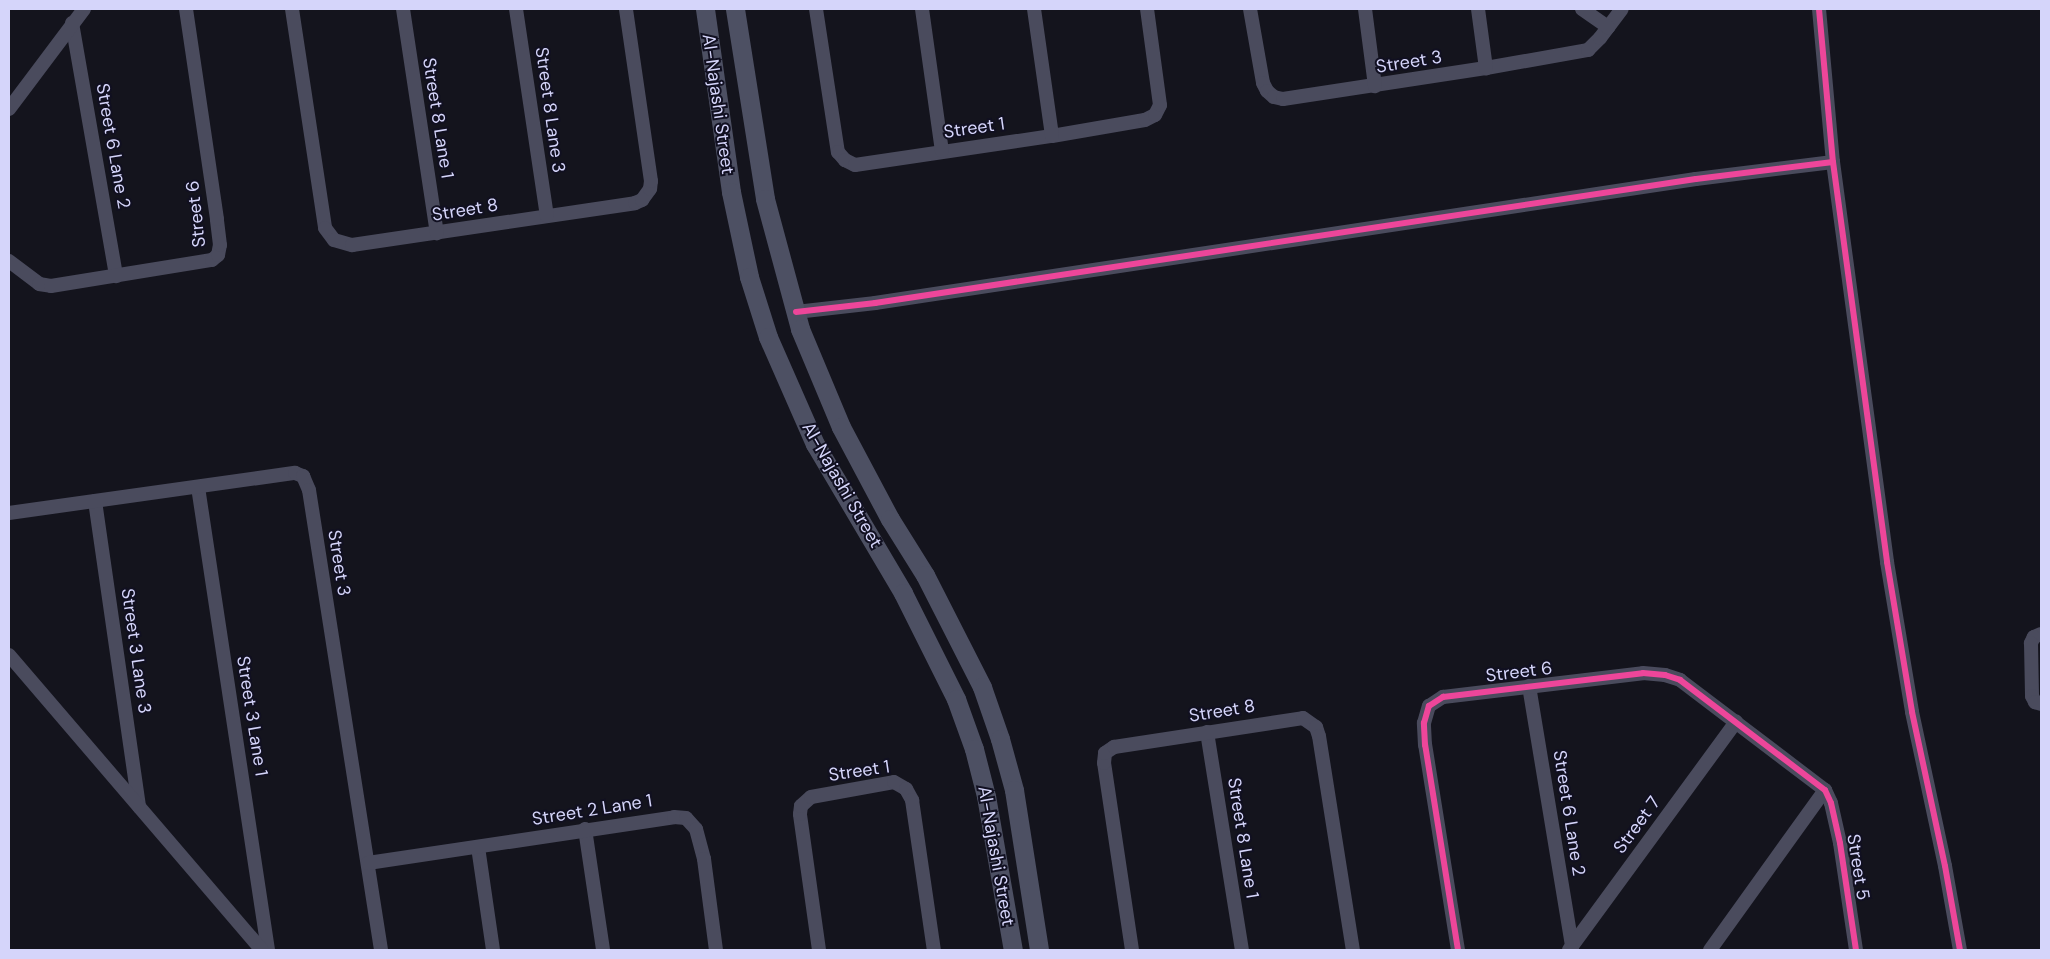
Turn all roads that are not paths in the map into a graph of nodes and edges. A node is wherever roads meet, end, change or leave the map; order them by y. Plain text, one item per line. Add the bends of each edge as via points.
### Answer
1 (84, 9) edge
2 (186, 9) edge
3 (292, 9) edge
4 (403, 9) edge
5 (516, 9) edge
6 (626, 9) edge
7 (816, 9) edge
8 (922, 9) edge
9 (1034, 9) edge
10 (1147, 9) edge
11 (1250, 9) edge
12 (1365, 9) edge
13 (1478, 9) edge
14 (1582, 9) edge
15 (1622, 9) edge
16 (1820, 9) edge
17 (709, 11) edge
18 (733, 11) edge
19 (72, 23) junction
20 (1608, 27) junction
21 (1486, 68) junction
22 (1375, 86) junction
23 (9, 109) edge
24 (1052, 136) junction
25 (942, 151) junction
26 (1833, 162) junction
27 (547, 216) junction
28 (437, 233) junction
29 (9, 261) edge
30 (116, 276) junction
31 (796, 312) junction
32 (198, 487) junction
33 (95, 501) junction
34 (9, 513) edge
35 (2041, 634) edge
36 (9, 655) edge
37 (1529, 686) junction
38 (2041, 704) edge
39 (1736, 722) junction
40 (1207, 732) junction
41 (1825, 790) junction
42 (139, 807) junction
43 (585, 830) junction
44 (478, 847) junction
45 (368, 863) junction
46 (1034, 919) junction
47 (1008, 921) junction
48 (1570, 948) edge
49 (262, 950) edge
50 (268, 950) edge
51 (381, 950) edge
52 (493, 950) edge
53 (603, 950) edge
54 (716, 950) edge
55 (820, 950) edge
56 (934, 950) edge
57 (1013, 950) edge
58 (1026, 950) edge
59 (1032, 950) edge
60 (1039, 950) edge
61 (1132, 950) edge
62 (1242, 950) edge
63 (1353, 950) edge
64 (1458, 950) edge
65 (1710, 950) edge
66 (1856, 950) edge
67 (1960, 950) edge

1 - 19 street
2 - 30 street, Street 6 via 217,219 218,256 212,260
3 - 28 street, Street 8 via 328,235 352,245
4 - 28 street, Street 8 Lane 1
5 - 27 street, Street 8 Lane 3
6 - 27 street, Street 8 via 650,189 642,200 634,203
7 - 25 street, Street 1 via 838,152 845,160 855,165
8 - 25 street
9 - 24 street
10 - 24 street, Street 1 via 1160,105 1156,115 1145,120
11 - 22 street, Street 3 via 1263,83 1274,96 1283,99
12 - 22 street
13 - 21 street
14 - 20 street
15 - 20 street, Street 3
16 - 26 street
17 - 47 main road, Al-Najashi Street via 731,192 749,277 768,337 815,444 904,593 956,699 986,796
18 - 31 main road, Al-Najashi Street via 765,199
19 - 23 street
19 - 30 street, Street 6 Lane 2
20 - 21 street, Street 3 via 1588,50
21 - 22 street, Street 3
24 - 25 street, Street 1
26 - 31 street via 1696,179 876,303
26 - 67 street via 1887,562 1912,712
27 - 28 street, Street 8
29 - 30 street, Street 6 via 46,286
31 - 46 main road, Al-Najashi Street via 841,427 925,575 982,688 1014,790
32 - 33 street, Street 3
32 - 45 street, Street 3 via 295,473 304,476 309,490
32 - 50 street, Street 3 Lane 1
33 - 34 street, Street 3
33 - 42 street, Street 3 Lane 3
35 - 38 street via 2031,643 2032,696
36 - 42 street
37 - 39 street, Street 6 via 1643,674 1665,675 1680,680
37 - 48 street, Street 6 Lane 2
37 - 64 street, Street 6 via 1443,697 1429,706 1424,723
39 - 41 street, Street 6
39 - 48 street, Street 7
40 - 61 street, Street 8 via 1114,747 1105,753
40 - 62 street, Street 8 Lane 1
40 - 63 street, Street 8 via 1303,718 1316,727
41 - 65 street
41 - 66 street, Street 5 via 1836,819
42 - 49 street
43 - 44 street, Street 2 Lane 1
43 - 53 street
43 - 54 street, Street 2 Lane 1 via 674,817 686,818 692,823 704,858
44 - 45 street, Street 2 Lane 1
44 - 52 street
45 - 51 street, Street 3
46 - 47 main road via 1018,927
46 - 60 main road, Al-Najashi Street
47 - 57 main road, Al-Najashi Street
55 - 56 street, Street 1 via 801,806 811,797 894,782 906,789 912,800
58 - 59 main road

